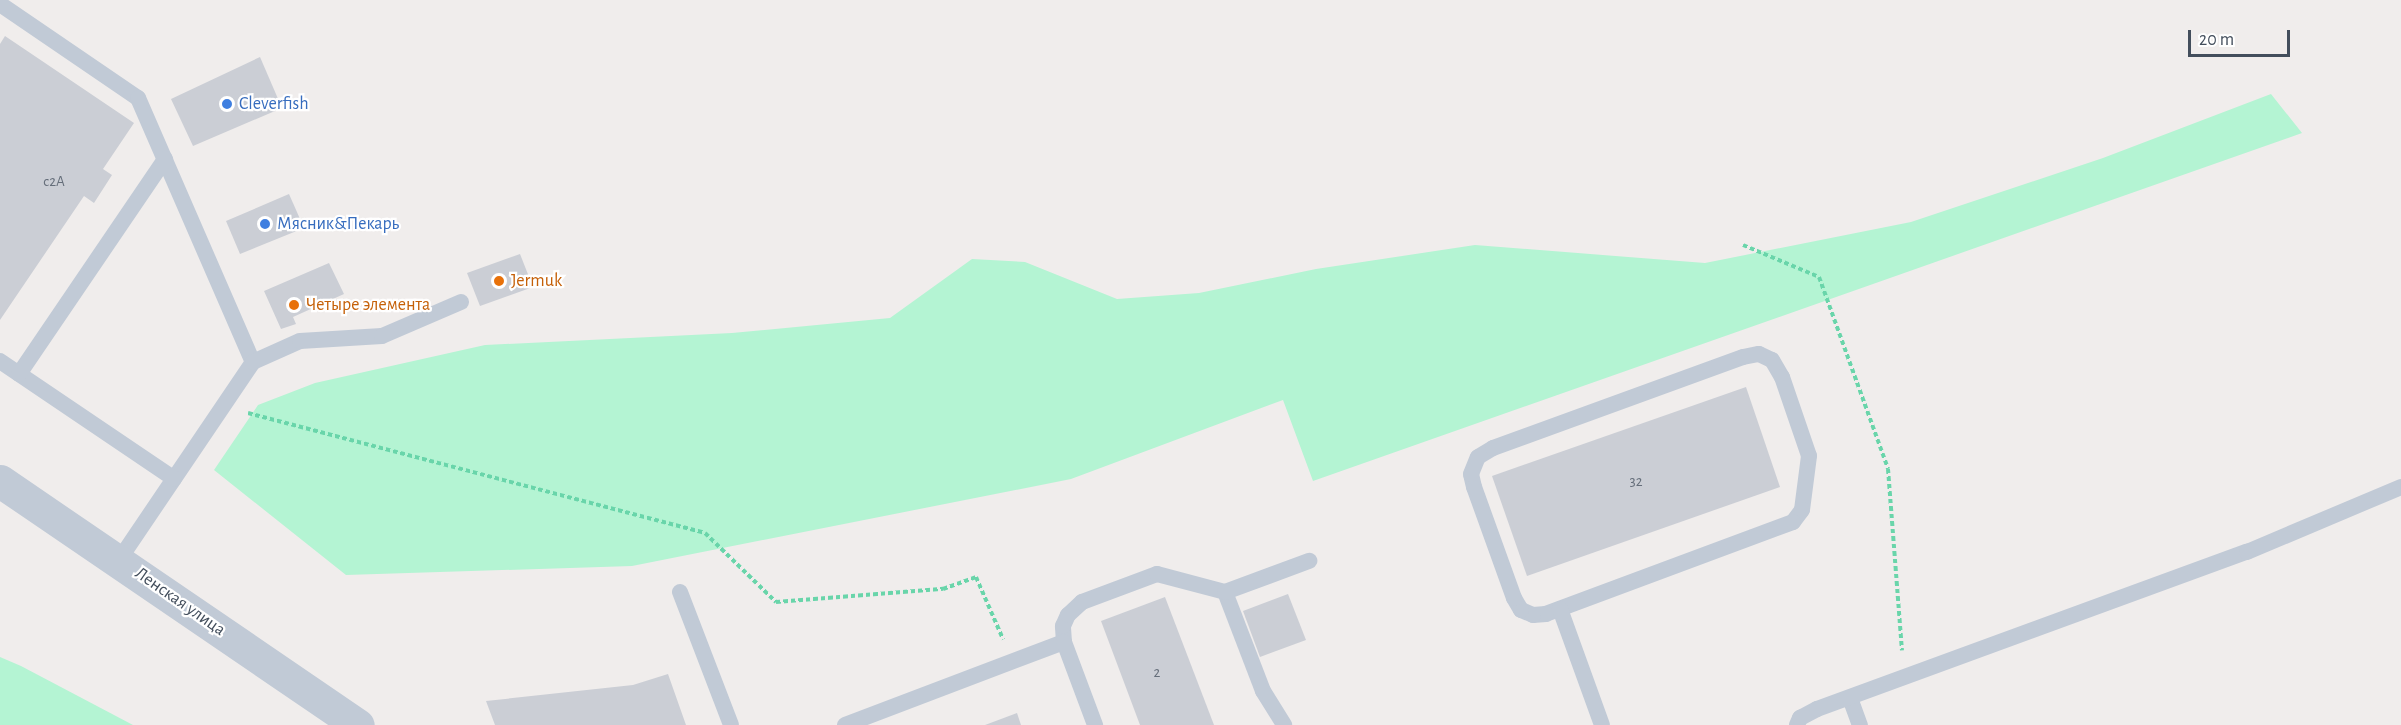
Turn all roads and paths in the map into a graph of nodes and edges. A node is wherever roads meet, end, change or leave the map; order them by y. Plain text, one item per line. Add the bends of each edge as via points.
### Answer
1 (0, 2) edge
2 (165, 159) junction
3 (1743, 245) dead end
4 (461, 302) dead end
5 (0, 361) edge
6 (253, 362) junction
7 (19, 374) junction
8 (223, 407) junction
9 (174, 479) junction
10 (0, 481) edge
11 (2401, 487) edge
12 (119, 560) junction
13 (1309, 561) dead end
14 (680, 592) dead end
15 (1226, 592) junction
16 (1560, 609) junction
17 (1064, 642) junction
18 (1013, 661) junction
19 (1904, 678) junction
20 (1850, 698) junction
21 (358, 725) edge
22 (731, 725) edge
23 (845, 725) edge
24 (1095, 725) edge
25 (1284, 725) edge
26 (1602, 725) edge
27 (1797, 725) edge
28 (1860, 725) edge

1 - 2 lane via 138,98
2 - 6 lane
2 - 7 lane
3 - 19 path via 1819,277 1888,469
4 - 6 lane via 382,336 300,342
5 - 7 lane
6 - 8 lane
7 - 9 lane
8 - 9 lane
8 - 18 path via 705,533 776,602 943,589 976,577
9 - 12 lane
10 - 12 street, Ленская улица
11 - 19 lane via 2247,552
12 - 21 street, Ленская улица
13 - 15 lane
14 - 22 lane
15 - 17 lane via 1157,574 1082,602 1063,626
15 - 25 lane via 1263,691
16 - 16 lane via 1533,615 1521,610 1514,598 1474,487 1471,474 1478,457 1493,448 1743,357 1759,354 1772,360 1782,377 1809,456 1802,510 1793,522
16 - 26 lane
17 - 18 lane
17 - 24 lane
18 - 23 lane
19 - 20 lane
20 - 27 lane via 1817,709 1800,718
20 - 28 lane

